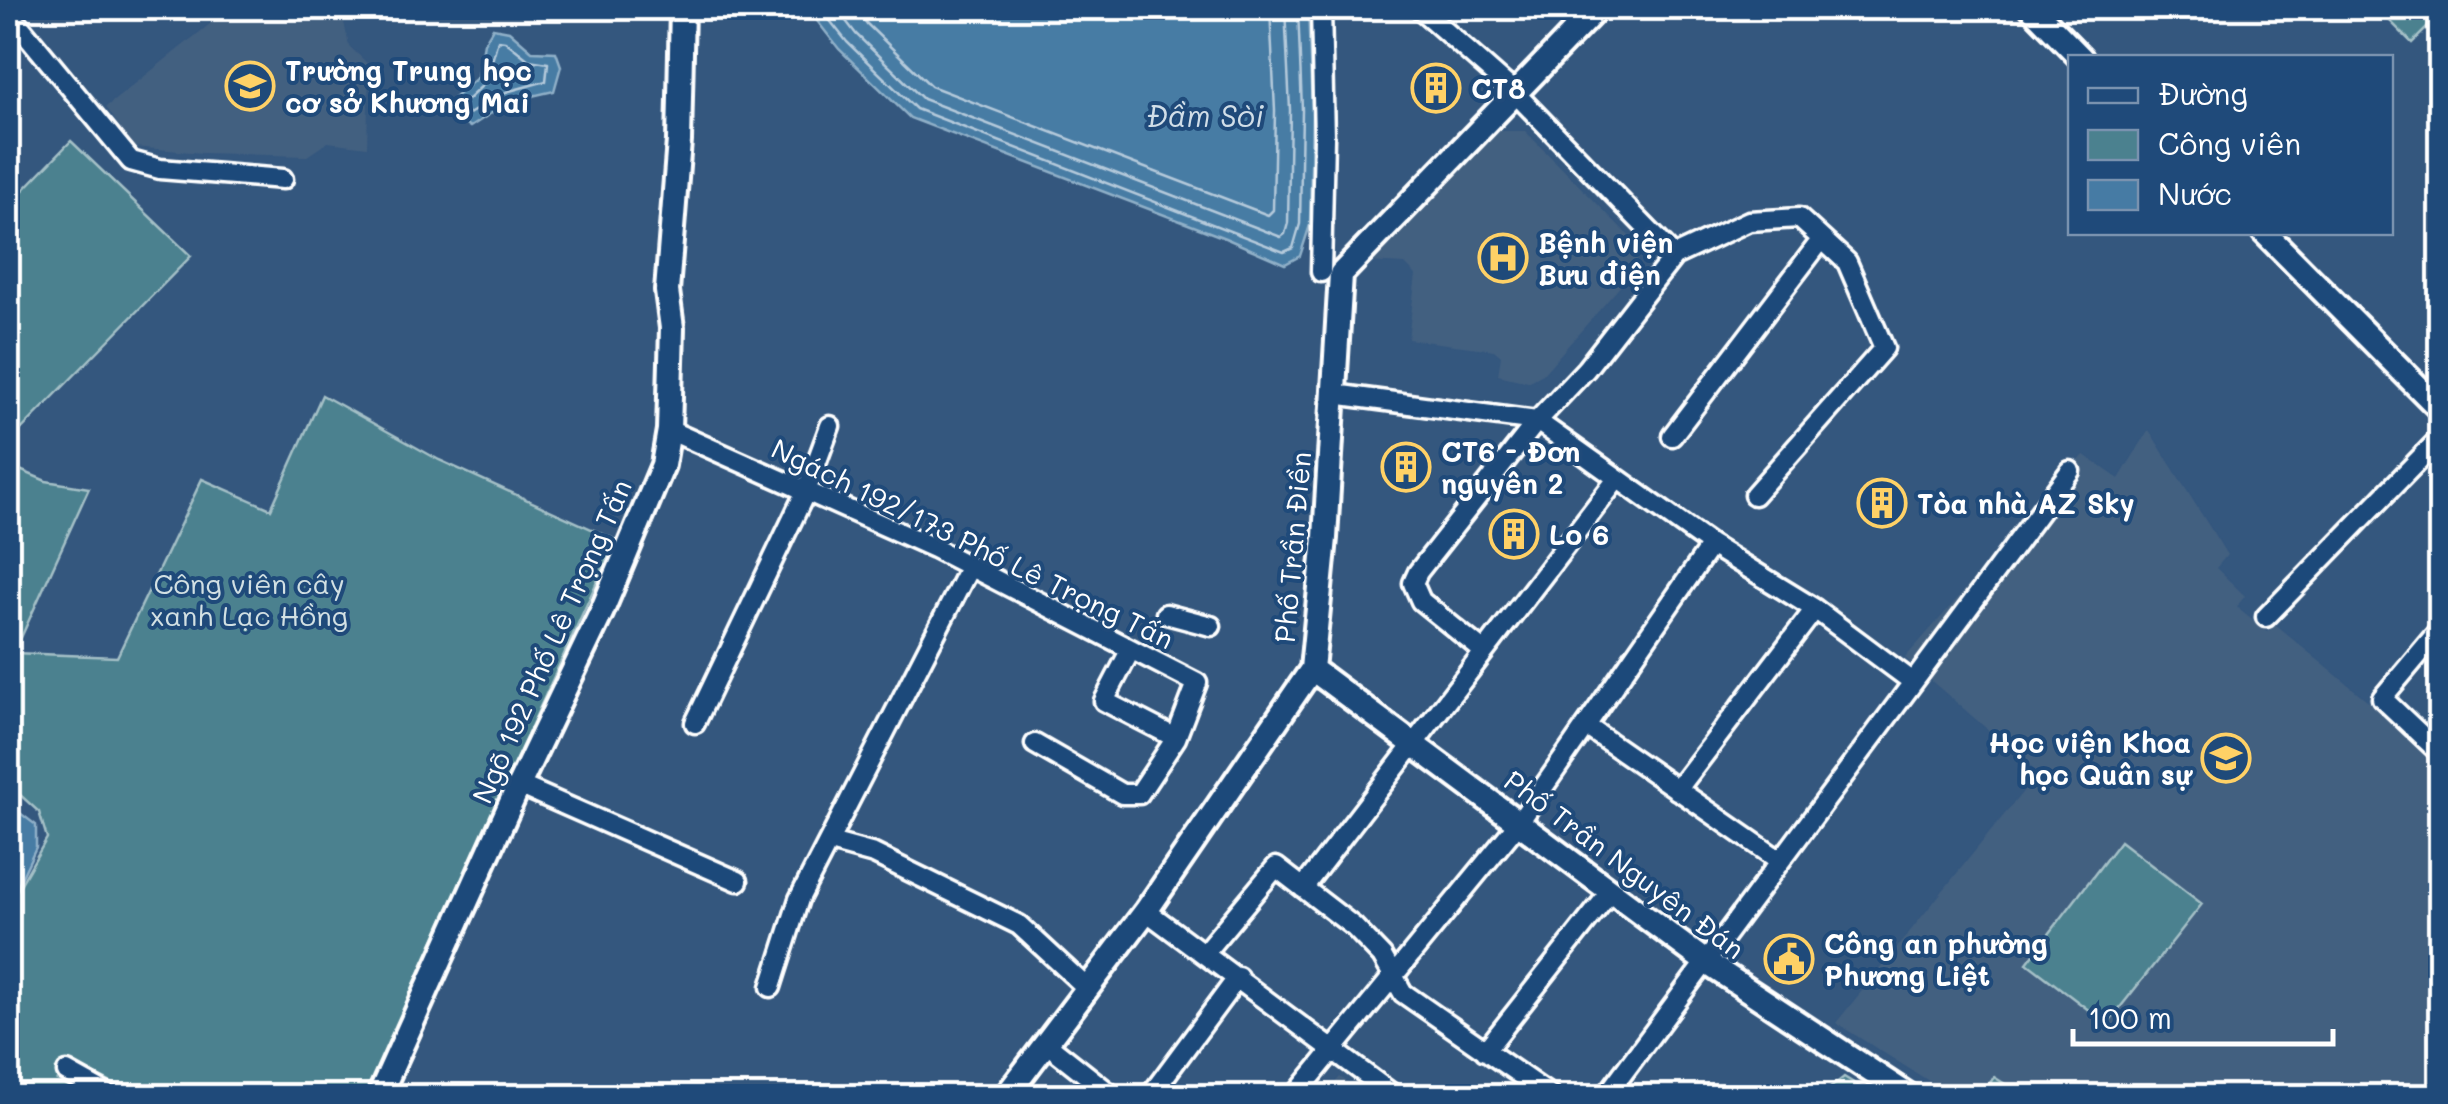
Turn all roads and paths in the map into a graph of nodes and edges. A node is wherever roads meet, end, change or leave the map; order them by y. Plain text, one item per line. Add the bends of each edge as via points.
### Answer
1 (682, 8) edge
2 (1321, 8) edge
3 (1419, 8) edge
4 (1559, 8) edge
5 (1597, 8) edge
6 (2032, 8) edge
7 (8, 12) edge
8 (1578, 27) junction
9 (2078, 55) edge
10 (1514, 92) junction
11 (284, 179) dead end
12 (2267, 235) edge
13 (1822, 239) junction
14 (1674, 256) junction
15 (1321, 272) dead end
16 (1334, 394) junction
17 (2440, 410) edge
18 (1537, 421) junction
19 (830, 426) dead end
20 (669, 430) junction
21 (1672, 436) dead end
22 (2440, 438) edge
23 (2070, 471) dead end
24 (1617, 479) junction
25 (806, 491) junction
26 (1754, 494) dead end
27 (1712, 545) junction
28 (969, 568) junction
29 (1814, 608) junction
30 (1166, 614) dead end
31 (2266, 618) dead end
32 (1211, 626) dead end
33 (2440, 629) edge
34 (1131, 649) junction
35 (1483, 650) junction
36 (1312, 670) junction
37 (1913, 682) junction
38 (695, 723) dead end
39 (1586, 726) junction
40 (1176, 738) junction
41 (1035, 744) dead end
42 (1413, 745) junction
43 (2438, 746) edge
44 (518, 785) junction
45 (1678, 790) junction
46 (1520, 821) junction
47 (830, 842) junction
48 (1778, 860) junction
49 (738, 881) dead end
50 (1303, 888) junction
51 (1611, 891) junction
52 (1146, 911) junction
53 (1205, 952) junction
54 (1707, 963) junction
55 (1393, 975) junction
56 (1238, 977) junction
57 (771, 987) dead end
58 (1088, 989) junction
59 (1046, 1043) junction
60 (1331, 1049) junction
61 (1485, 1051) junction
62 (67, 1072) dead end
63 (110, 1096) edge
64 (379, 1096) edge
65 (1006, 1096) edge
66 (1113, 1096) edge
67 (1150, 1096) edge
68 (1295, 1096) edge
69 (1395, 1096) edge
70 (1551, 1096) edge
71 (1606, 1096) edge
72 (1910, 1096) edge

1 - 20 street, Ngõ 192 Phố Lê Trọng Tấn via 667,291
2 - 15 street
3 - 10 street
4 - 8 street
5 - 8 street, Phố Trần Điền
6 - 9 street
7 - 11 street via 132,161 160,170
8 - 10 street, Phố Trần Điền
10 - 14 street
10 - 16 street, Phố Trần Điền via 1341,274
12 - 17 street
13 - 14 street via 1799,218 1749,221
13 - 21 street
13 - 26 street via 1847,262 1884,348
14 - 18 street via 1586,370
16 - 18 street
16 - 36 street, Phố Trần Điền
18 - 24 street
18 - 35 street via 1413,583 1421,601
19 - 25 street
20 - 25 street, Ngách 192/173 Phố Lê Trọng Tấn
20 - 44 street, Ngõ 192 Phố Lê Trọng Tấn via 645,513
22 - 31 street
23 - 37 street
24 - 27 street
24 - 35 street
25 - 28 street, Ngách 192/173 Phố Lê Trọng Tấn
25 - 38 street
27 - 29 street
27 - 39 street
28 - 34 street, Ngách 192/173 Phố Lê Trọng Tấn
28 - 47 street
29 - 37 street
29 - 45 street
30 - 32 street
33 - 43 street via 2382,698
34 - 40 street, Ngách 192/173 Phố Lê Trọng Tấn via 1197,684
34 - 40 street via 1104,701
35 - 42 street
36 - 42 street, Phố Trần Nguyên Đán
36 - 52 street, Phố Trần Điền
37 - 48 street
39 - 45 street
39 - 46 street
40 - 41 street via 1140,794 1122,794
42 - 46 street, Phố Trần Nguyên Đán
42 - 50 street
44 - 49 street
44 - 64 street, Ngõ 192 Phố Lê Trọng Tấn
45 - 48 street
46 - 51 street, Phố Trần Nguyên Đán
46 - 55 street
47 - 57 street via 799,899
47 - 58 street via 874,854 1020,926
48 - 54 street
50 - 53 street via 1276,867
50 - 55 street via 1354,927
51 - 54 street, Phố Trần Nguyên Đán
51 - 61 street
52 - 53 street
52 - 58 street, Phố Trần Điền
53 - 56 street
54 - 71 street
54 - 72 street, Phố Trần Nguyên Đán
55 - 60 street
55 - 61 street via 1403,993
56 - 60 street
56 - 67 street
58 - 59 street, Phố Trần Điền
59 - 65 street, Phố Trần Điền
59 - 66 street
60 - 68 street
60 - 69 street
61 - 70 street
62 - 63 street

